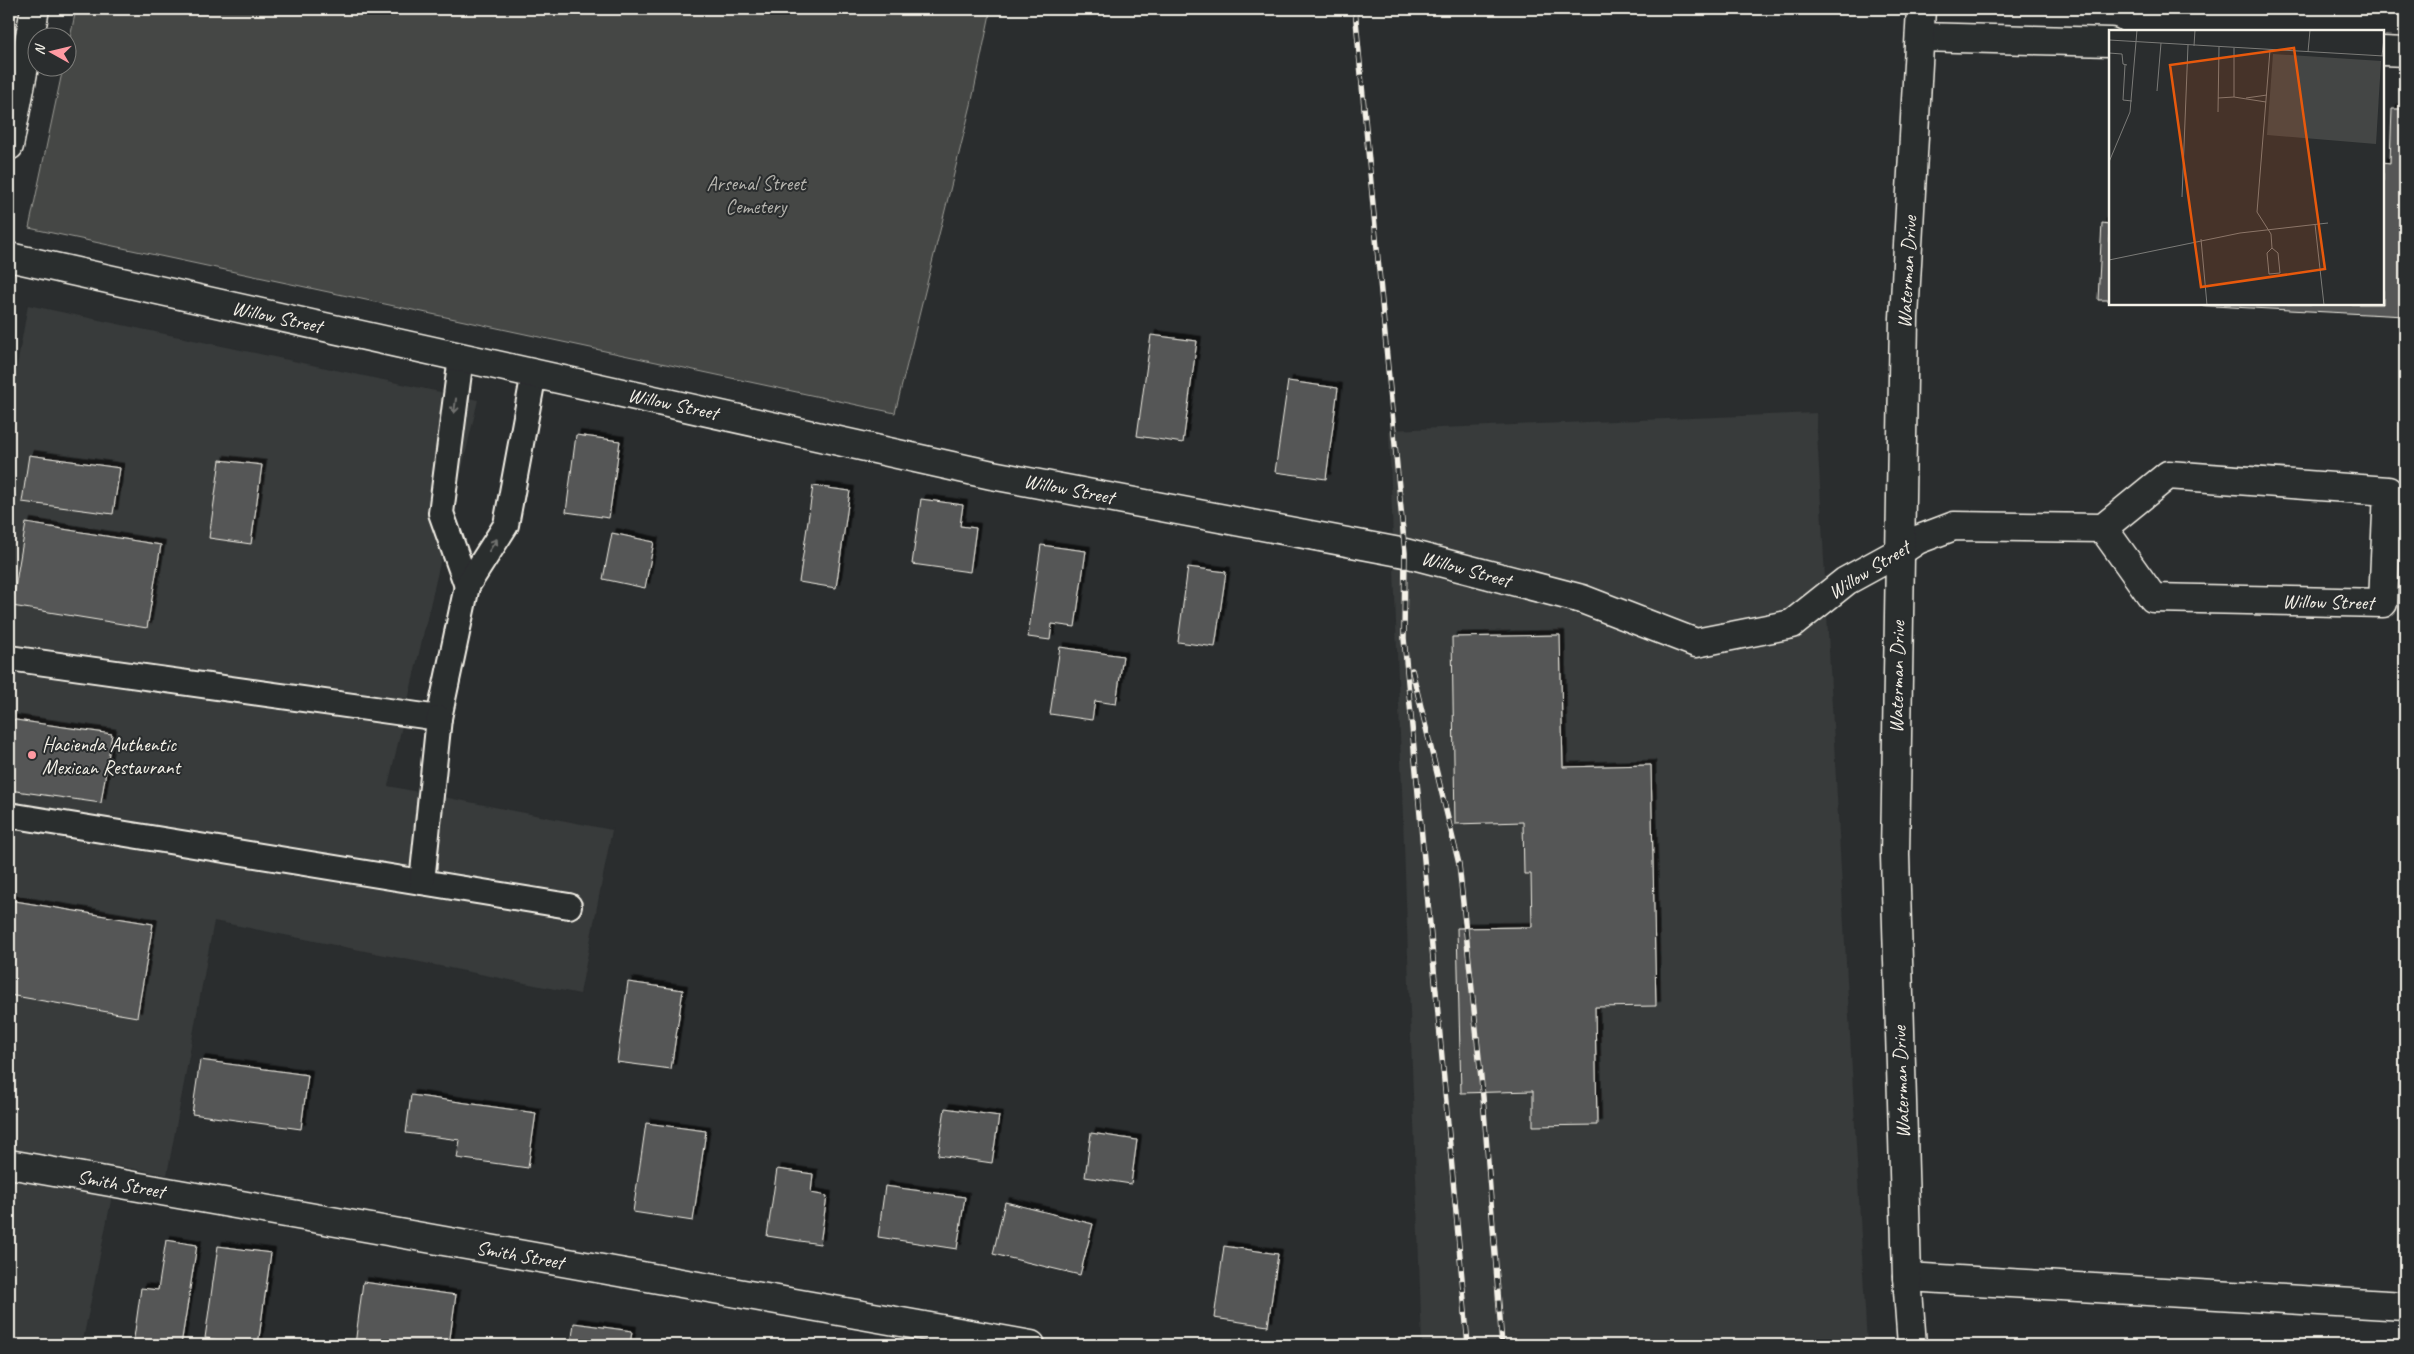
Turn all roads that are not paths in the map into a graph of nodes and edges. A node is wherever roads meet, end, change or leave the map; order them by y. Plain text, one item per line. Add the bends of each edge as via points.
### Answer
1 (35, 9) edge
2 (1921, 9) edge
3 (1920, 36) junction
4 (2109, 42) edge
5 (2384, 51) edge
6 (2405, 52) edge
7 (9, 146) edge
8 (9, 257) edge
9 (461, 357) junction
10 (534, 373) junction
11 (2103, 528) junction
12 (1899, 552) junction
13 (466, 586) junction
14 (9, 658) edge
15 (439, 718) junction
16 (9, 815) edge
17 (422, 882) junction
18 (569, 906) dead end
19 (9, 1164) edge
20 (1907, 1277) junction
21 (2405, 1306) edge
22 (1031, 1345) edge
23 (1912, 1345) edge

1 - 7 main road
2 - 3 main road, Waterman Drive
3 - 4 main road
3 - 12 main road, Waterman Drive via 1904,318
5 - 6 main road
8 - 9 main road, Willow Street
9 - 10 main road, Willow Street
9 -> 13 lane via 441,513
10 - 12 main road, Willow Street via 992,475 1404,553 1582,599 1696,643 1792,624 1846,581
13 -> 10 lane via 506,525
11 - 11 main road, Willow Street via 2153,598 2383,603 2388,491 2168,475
11 - 12 main road, Willow Street via 1954,526 1917,540
12 - 20 main road, Waterman Drive via 1895,855
13 - 15 lane
14 - 15 lane
15 - 17 lane
16 - 17 lane
17 - 18 lane
19 - 22 main road, Smith Street
20 - 21 main road
20 - 23 main road, Waterman Drive

